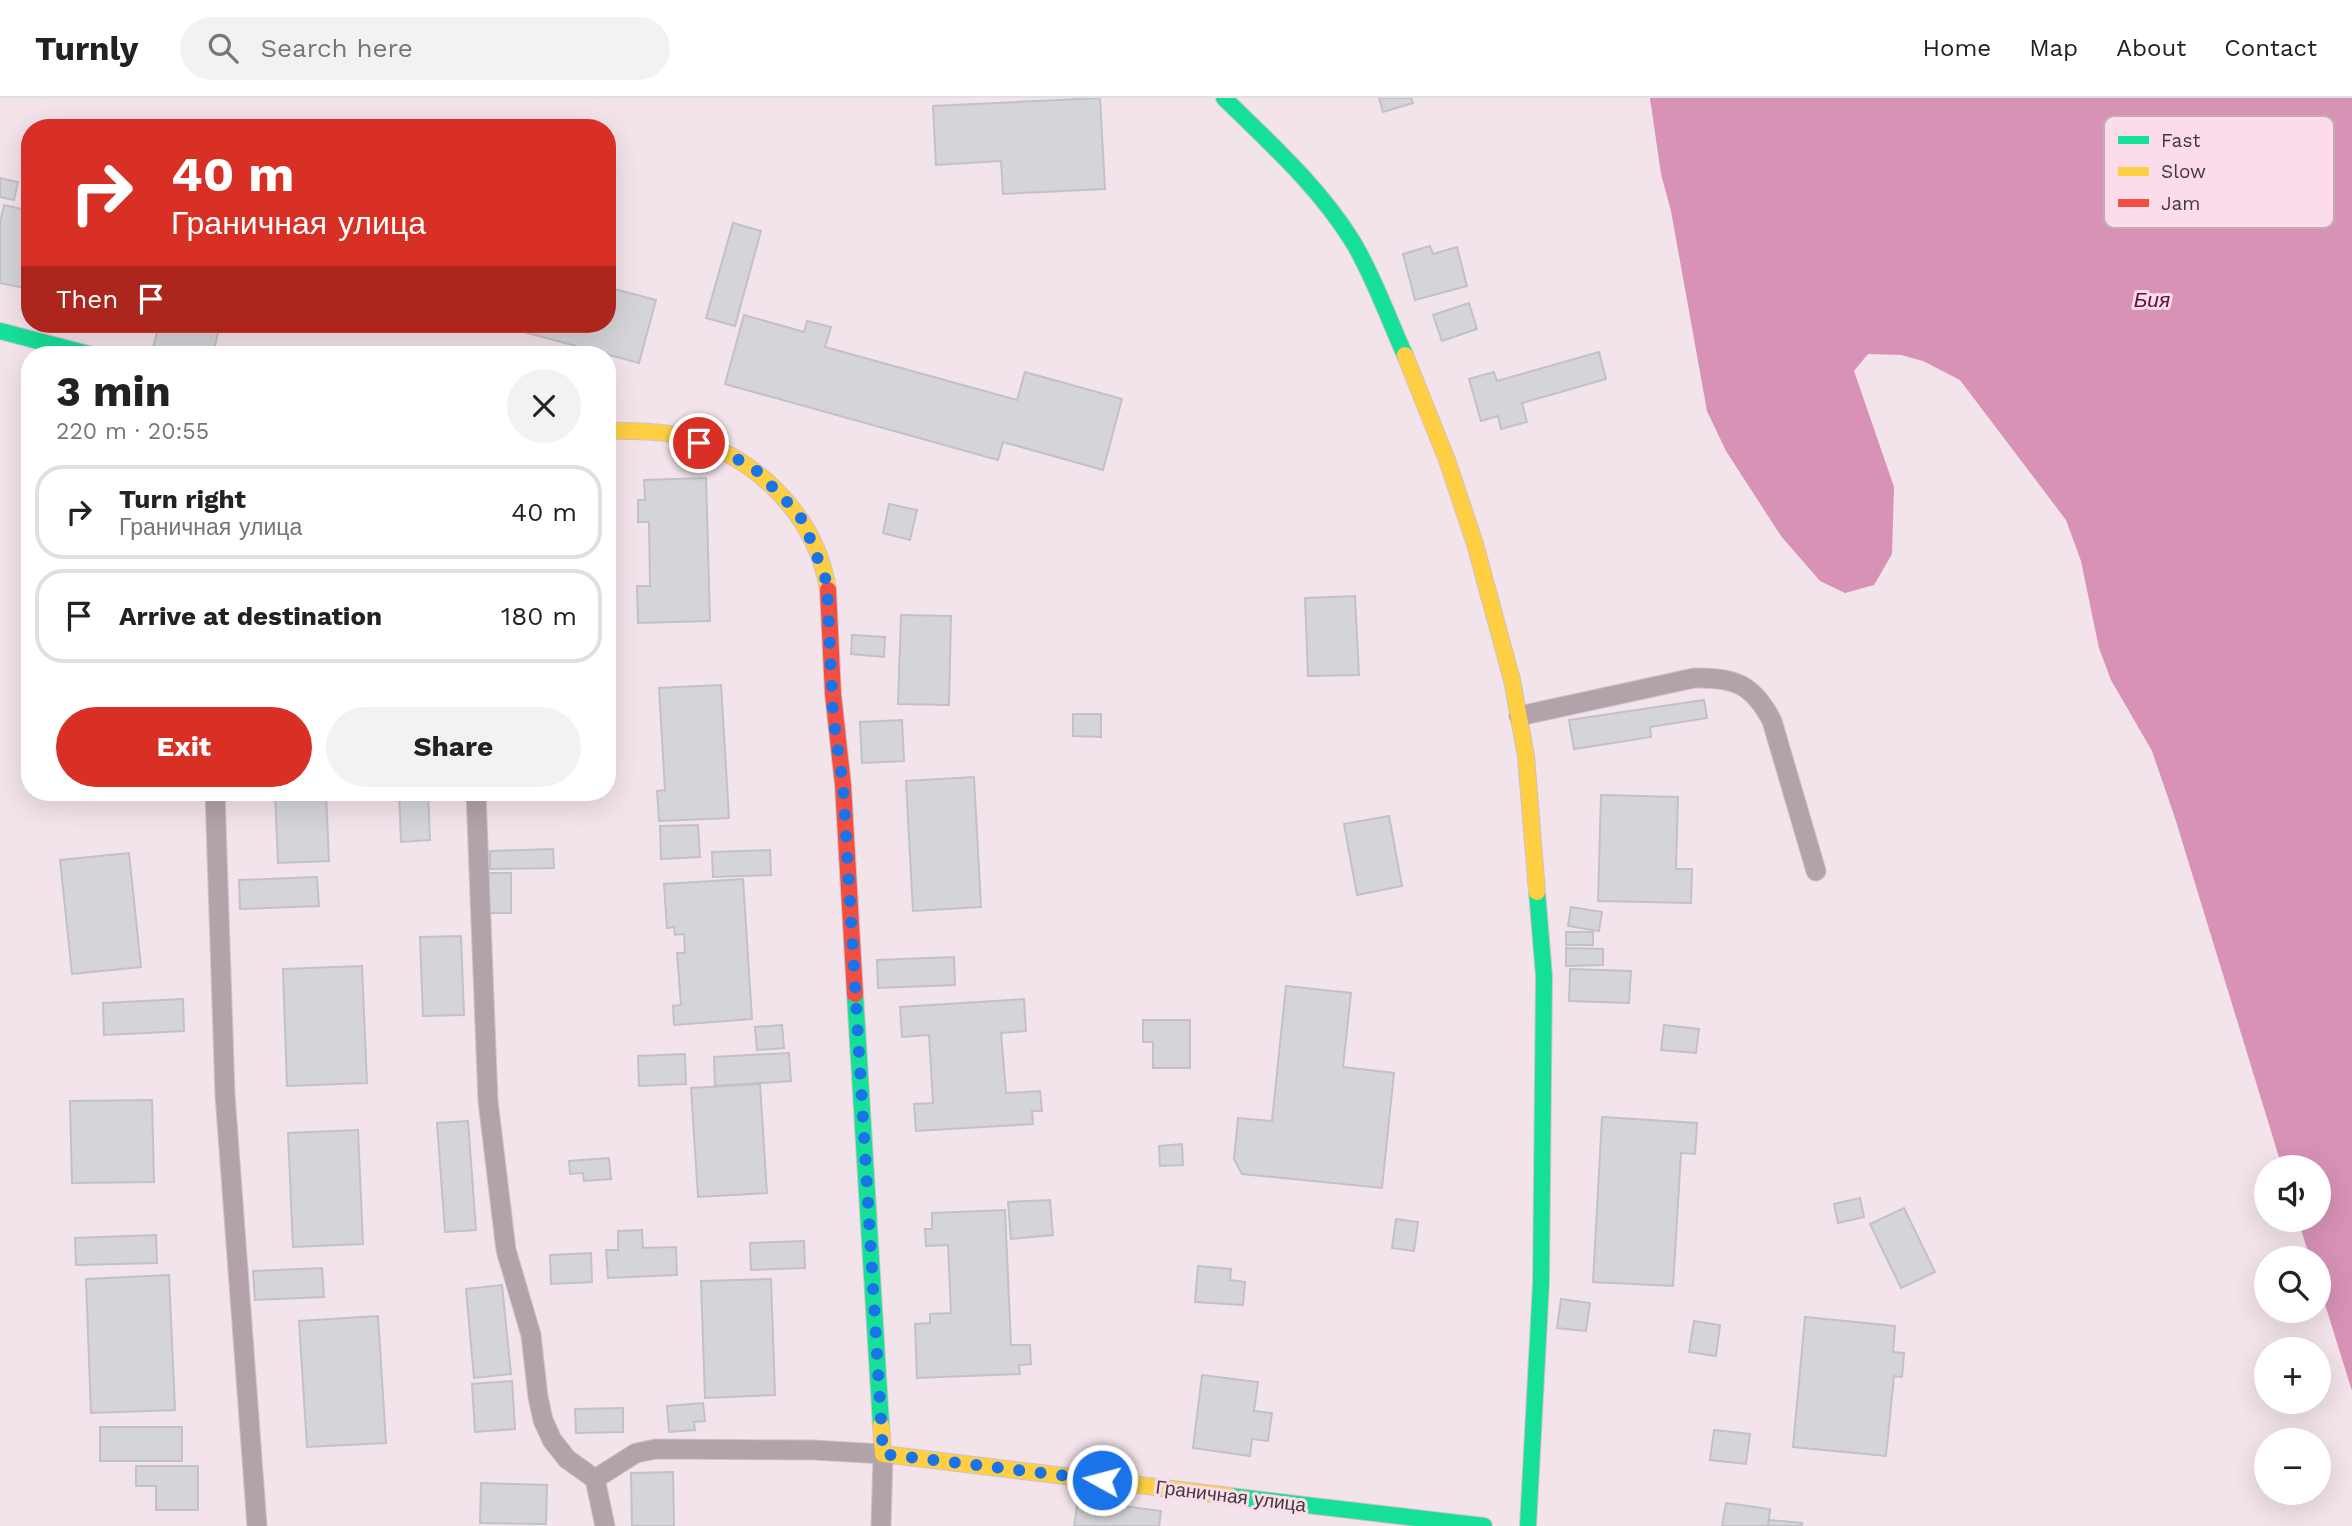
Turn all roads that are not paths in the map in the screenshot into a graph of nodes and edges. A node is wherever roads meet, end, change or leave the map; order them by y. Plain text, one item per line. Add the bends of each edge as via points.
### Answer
1 (1224, 98) edge
2 (0, 331) edge
3 (58, 346) edge
4 (616, 431) edge
5 (1519, 716) junction
6 (215, 801) edge
7 (476, 801) edge
8 (1816, 871) dead end
9 (883, 1454) junction
10 (595, 1479) junction
11 (257, 1526) edge
12 (605, 1526) edge
13 (881, 1526) edge
14 (1484, 1526) edge
15 (1528, 1526) edge

1 - 5 street via 1296,169 1355,245 1447,460 1475,544
2 - 3 street
4 - 9 street via 677,435 722,450 756,470 803,521 827,583
5 - 8 lane via 1694,678 1740,683 1763,703 1772,721
5 - 15 street via 1544,976 1541,1283
6 - 11 lane via 225,1095
7 - 10 lane via 488,1101 506,1250 531,1335 544,1420 567,1459
9 - 10 lane via 656,1449 636,1453
9 - 13 lane
9 - 14 street, Граничная улица
10 - 12 lane

